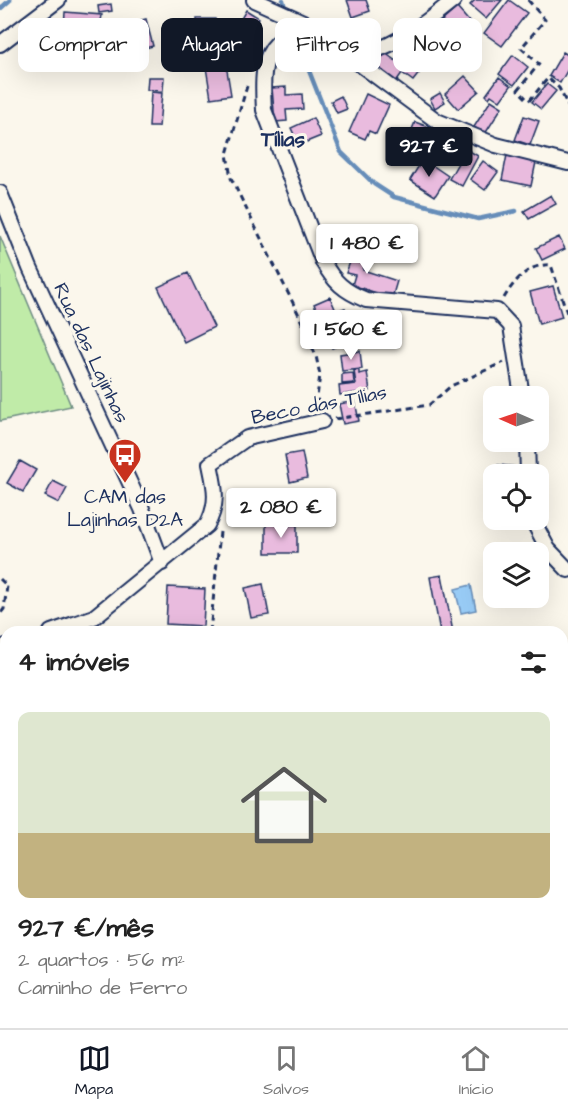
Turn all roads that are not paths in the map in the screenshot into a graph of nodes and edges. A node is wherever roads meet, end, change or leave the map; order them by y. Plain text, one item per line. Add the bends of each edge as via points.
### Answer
1 (58, 0) edge
2 (255, 0) edge
3 (454, 0) edge
4 (294, 18) edge
5 (0, 44) edge
6 (275, 46) edge
7 (381, 47) edge
8 (369, 72) edge
9 (568, 163) edge
10 (0, 193) edge
11 (521, 386) edge
12 (322, 421) road end
13 (538, 530) edge
14 (162, 562) junction
15 (568, 570) edge
16 (68, 626) edge

1 - 5 street
2 - 4 street
3 - 7 street, bridge via 399,40
6 - 11 street via 266,64 264,110 322,262 335,283 366,300 497,311 511,326
8 - 9 street via 437,121 496,145
10 - 14 street, Rua das Lajinhas
12 - 14 street, Beco das Tílias via 248,438 210,464 217,494 214,512 207,525
13 - 15 street via 548,549
14 - 16 street via 94,617

